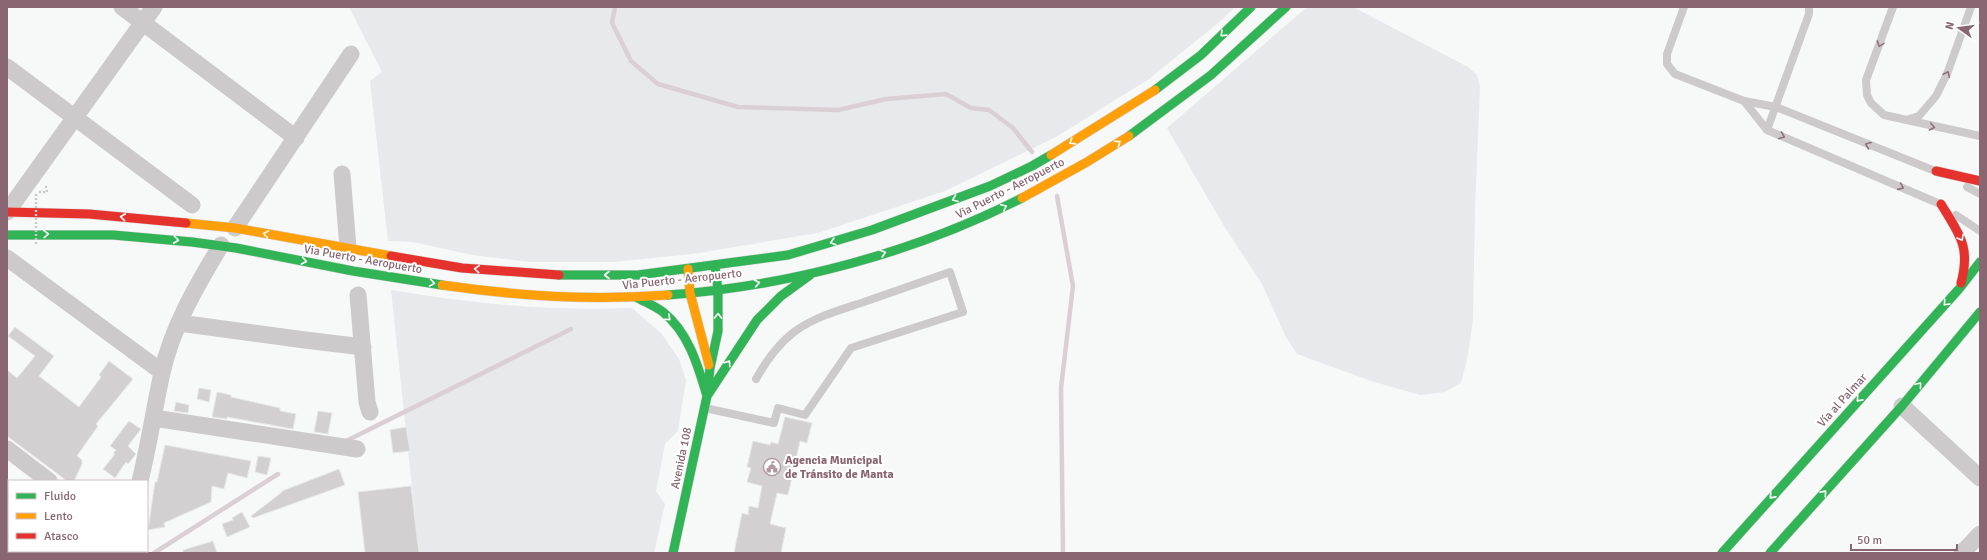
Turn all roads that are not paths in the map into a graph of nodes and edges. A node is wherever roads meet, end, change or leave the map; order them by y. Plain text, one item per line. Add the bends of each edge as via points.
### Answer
1 (122, 7) edge
2 (154, 7) edge
3 (1251, 7) edge
4 (1286, 7) edge
5 (1684, 7) edge
6 (1809, 7) edge
7 (1893, 7) edge
8 (1971, 7) edge
9 (143, 23) junction
10 (351, 54) dead end
11 (7, 67) edge
12 (1744, 101) junction
13 (1776, 107) junction
14 (75, 117) junction
15 (1903, 121) junction
16 (1767, 130) junction
17 (1980, 136) edge
18 (296, 138) junction
19 (1936, 171) junction
20 (342, 174) dead end
21 (1980, 181) edge
22 (1980, 194) edge
23 (1941, 204) junction
24 (192, 205) dead end
25 (7, 212) edge
26 (235, 228) junction
27 (1980, 231) edge
28 (7, 235) edge
29 (221, 245) junction
30 (348, 248) junction
31 (7, 258) edge
32 (1980, 262) edge
33 (715, 266) junction
34 (688, 269) junction
35 (814, 272) junction
36 (1959, 289) junction
37 (718, 290) junction
38 (690, 292) junction
39 (358, 295) dead end
40 (636, 297) junction
41 (1980, 312) edge
42 (179, 322) junction
43 (363, 346) junction
44 (710, 368) junction
45 (162, 372) junction
46 (756, 379) dead end
47 (707, 396) junction
48 (1902, 406) junction
49 (704, 408) junction
50 (370, 412) dead end
51 (154, 418) junction
52 (7, 448) edge
53 (357, 449) dead end
54 (1980, 478) edge
55 (48, 480) edge
56 (140, 480) edge
57 (1980, 534) edge
58 (673, 553) edge
59 (1722, 553) edge
60 (1770, 553) edge
61 (1962, 553) edge

1 - 9 street
2 - 9 street
3 -> 33 main road, Via Puerto - Aeropuerto via 1201,55 1160,87 1032,166 990,186 872,230 788,255
35 -> 4 main road, Via Puerto - Aeropuerto via 852,263 949,232 1009,205 1093,160 1176,104 1252,40
5 - 12 lane via 1667,54 1669,67 1675,74
6 - 13 lane via 1809,14
7 -> 15 lane via 1866,86 1867,96 1877,110
15 -> 8 lane via 1919,116 1936,96 1947,74
9 - 14 street
9 - 18 street
10 - 18 street
11 - 14 street
12 - 13 lane
12 - 16 lane
13 - 16 lane
19 -> 13 lane
14 - 24 street
14 - 25 street
15 -> 17 lane
16 -> 23 lane
18 - 26 street
19 - 21 main road
19 - 22 lane
20 - 30 street
23 - 27 lane
23 -> 36 main road via 1964,242 1967,255 1967,266
26 -> 25 main road, Via Puerto - Aeropuerto via 89,214
30 -> 26 main road, Via Puerto - Aeropuerto
28 -> 29 main road, Via Puerto - Aeropuerto via 84,233
29 -> 40 main road, Via Puerto - Aeropuerto via 355,271 510,294 586,299
29 - 42 street
34 -> 30 main road, Via Puerto - Aeropuerto via 638,274 555,275 462,268
31 - 45 street
32 - 36 main road, Vía al Palmar
33 - 34 main road, Via Puerto - Aeropuerto
33 - 37 main road, Avenida 108
34 - 38 main road, Avenida 108
37 -> 35 main road, Via Puerto - Aeropuerto
47 -> 35 main road via 757,320 781,296
36 -> 59 main road, Vía al Palmar
37 - 38 main road, Via Puerto - Aeropuerto
44 -> 37 main road, Avenida 108 via 718,331
38 - 40 main road, Via Puerto - Aeropuerto
38 - 44 main road, Avenida 108
39 - 43 street
40 -> 47 main road via 667,316 682,331
48 -> 41 main road
42 - 43 street
42 - 45 street
43 - 50 street
44 - 47 main road, Avenida 108
45 - 51 street
46 - 49 lane via 766,361 779,346 794,332 812,322 838,310 950,272 963,312 850,348 805,415 778,408 774,423
47 - 49 main road, Avenida 108
48 - 54 street
60 -> 48 main road
49 - 58 main road, Avenida 108
51 - 53 street
51 - 56 street
52 - 55 street
57 - 61 street

